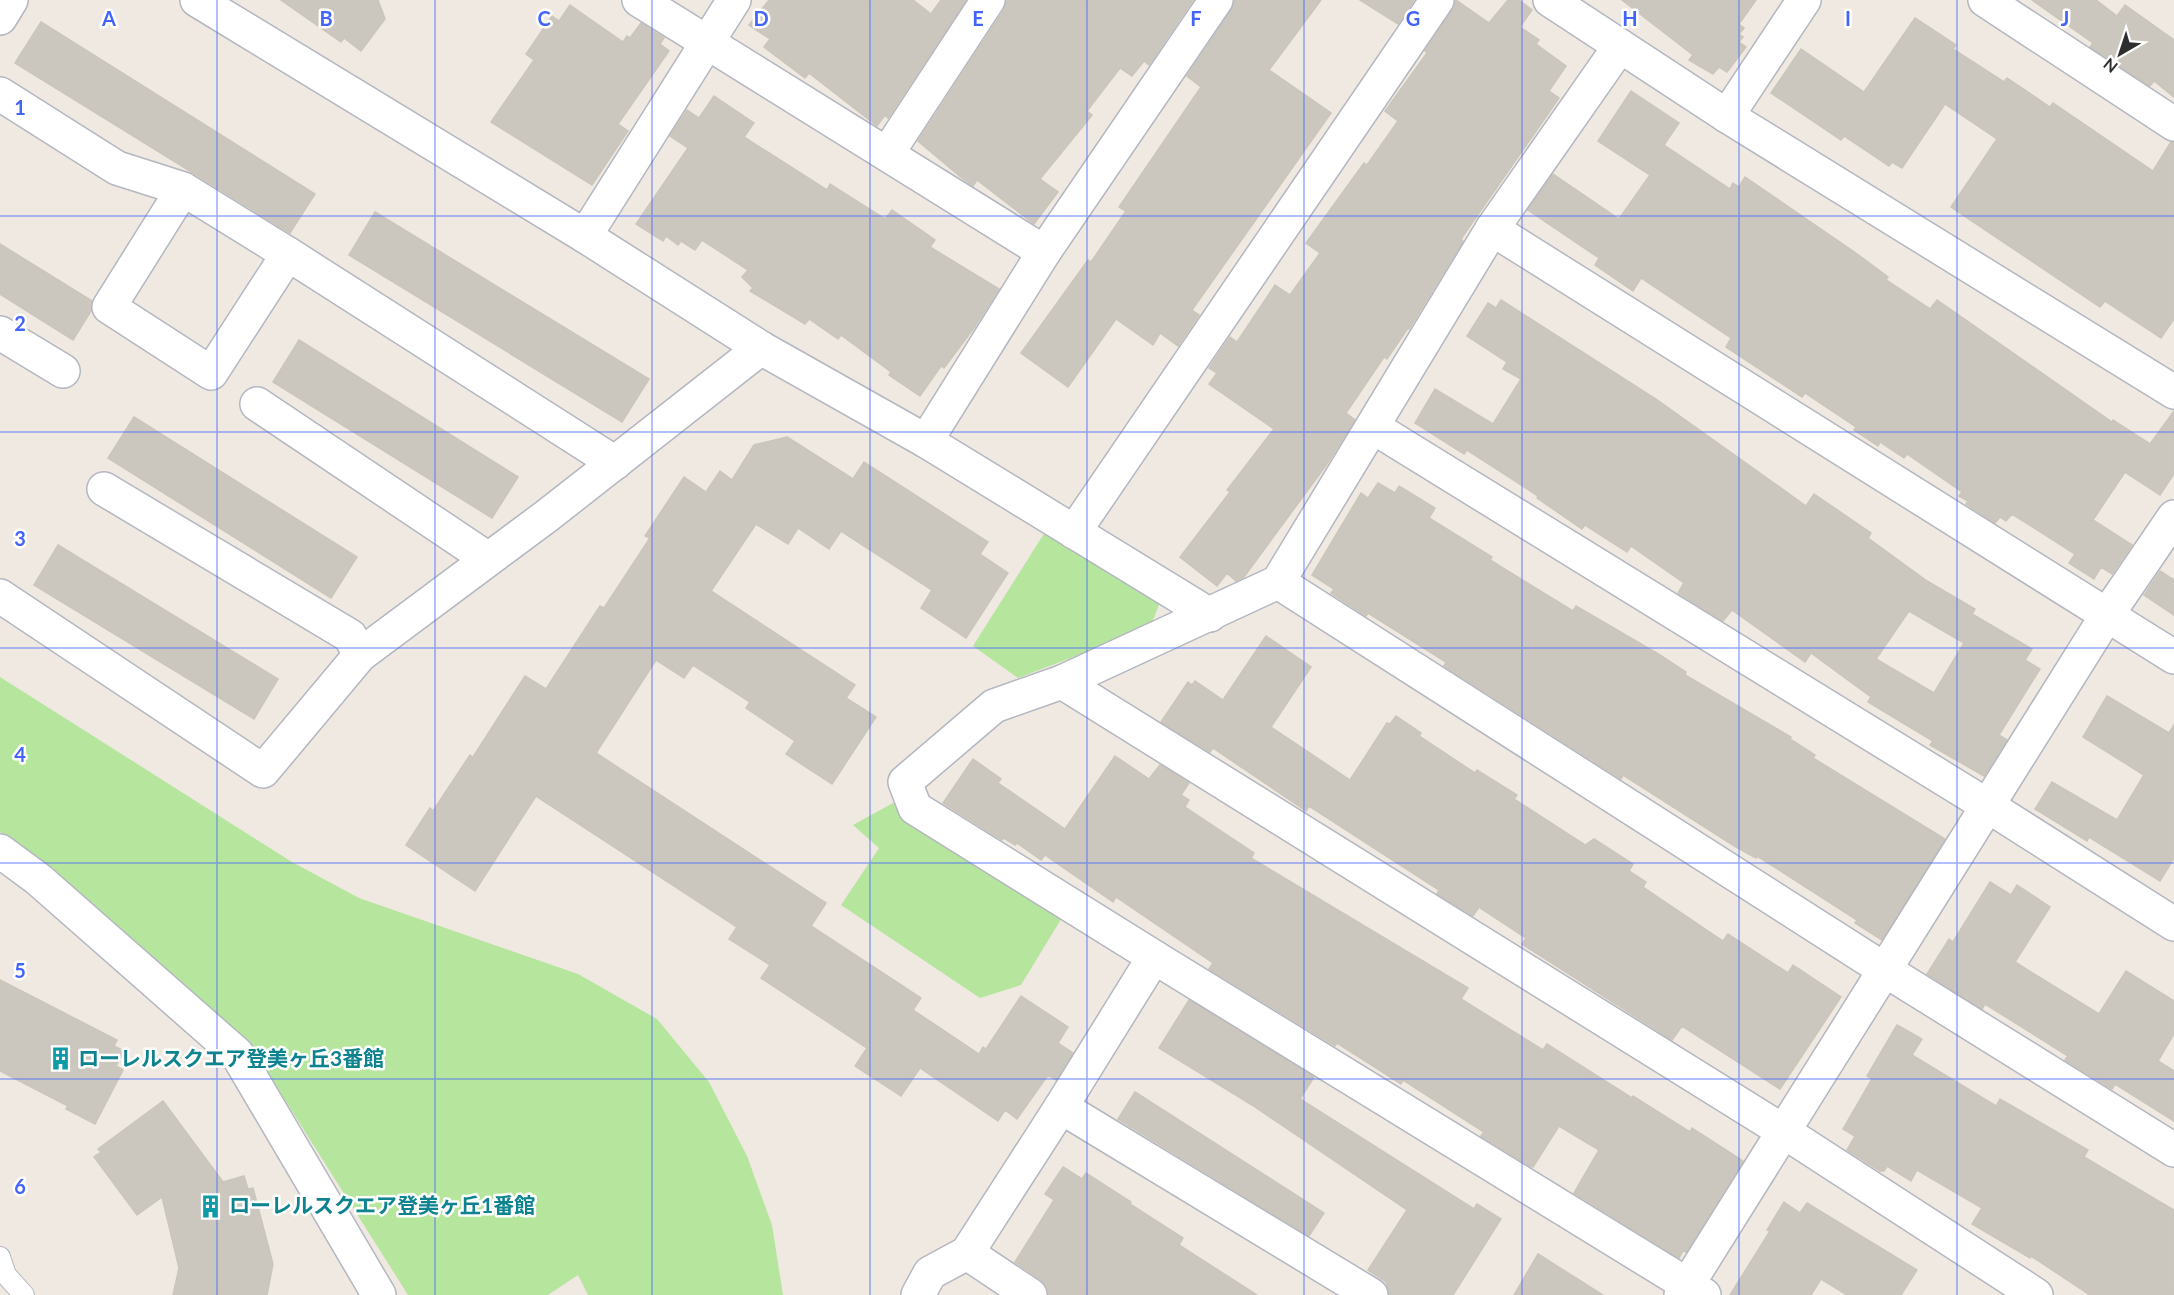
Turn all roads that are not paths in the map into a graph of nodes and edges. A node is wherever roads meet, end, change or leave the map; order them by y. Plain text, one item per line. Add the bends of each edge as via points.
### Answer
1 (11, 0) edge
2 (639, 0) edge
3 (735, 0) edge
4 (988, 0) edge
5 (1216, 0) edge
6 (1437, 0) edge
7 (1550, 0) edge
8 (1804, 0) edge
9 (1985, 0) edge
10 (215, 5) edge
11 (0, 18) edge
12 (706, 43) junction
13 (1620, 46) junction
14 (0, 94) edge
15 (1727, 116) junction
16 (2174, 124) edge
17 (887, 154) junction
18 (183, 189) junction
19 (1492, 229) junction
20 (585, 236) junction
21 (1044, 252) junction
22 (288, 254) junction
23 (0, 333) edge
24 (761, 348) junction
25 (63, 371) dead end
26 (2174, 392) edge
27 (257, 404) dead end
28 (1373, 427) junction
29 (926, 441) junction
30 (615, 463) junction
31 (104, 489) dead end
32 (2174, 517) edge
33 (1074, 532) junction
34 (488, 559) junction
35 (1278, 582) junction
36 (0, 596) edge
37 (1210, 615) junction
38 (2107, 615) junction
39 (360, 655) junction
40 (2174, 657) edge
41 (1062, 682) junction
42 (1988, 806) junction
43 (0, 852) edge
44 (2174, 924) edge
45 (1154, 957) junction
46 (1885, 970) junction
47 (1061, 1107) junction
48 (1783, 1131) junction
49 (2174, 1150) edge
50 (967, 1253) junction
51 (2, 1270) edge
52 (1691, 1291) edge
53 (24, 1295) edge
54 (379, 1295) edge
55 (918, 1295) edge
56 (1030, 1295) edge
57 (1371, 1295) edge
58 (2036, 1295) edge

1 - 11 street
2 - 12 street
3 - 12 street
4 - 17 street
5 - 21 street
6 - 33 street
7 - 13 street
8 - 15 street
9 - 16 street
10 - 20 street
12 - 17 street
12 - 20 street
13 - 15 street
13 - 19 street
14 - 18 street via 117,168
15 - 26 street
17 - 21 street
18 - 22 street
18 - 22 street via 109,307 211,373
19 - 28 street
19 - 38 street
20 - 24 street
21 - 29 street
22 - 30 street
23 - 25 street
24 - 29 street
24 - 30 street
27 - 34 street
28 - 35 street
28 - 42 street
29 - 33 street
30 - 34 street
31 - 39 street via 350,636
32 - 38 street
33 - 37 street
34 - 39 street
35 - 37 street
35 - 46 street
36 - 39 street via 263,771
37 - 41 street
38 - 40 street
38 - 42 street
41 - 45 street via 994,706 905,782 915,808
41 - 48 street
42 - 44 street
42 - 46 street
43 - 54 street via 38,879 237,1054
45 - 47 street
45 - 52 street
46 - 48 street
46 - 49 street
47 - 50 street
47 - 57 street
48 - 52 street
48 - 58 street
50 - 55 street via 930,1273
50 - 56 street
51 - 53 lane

